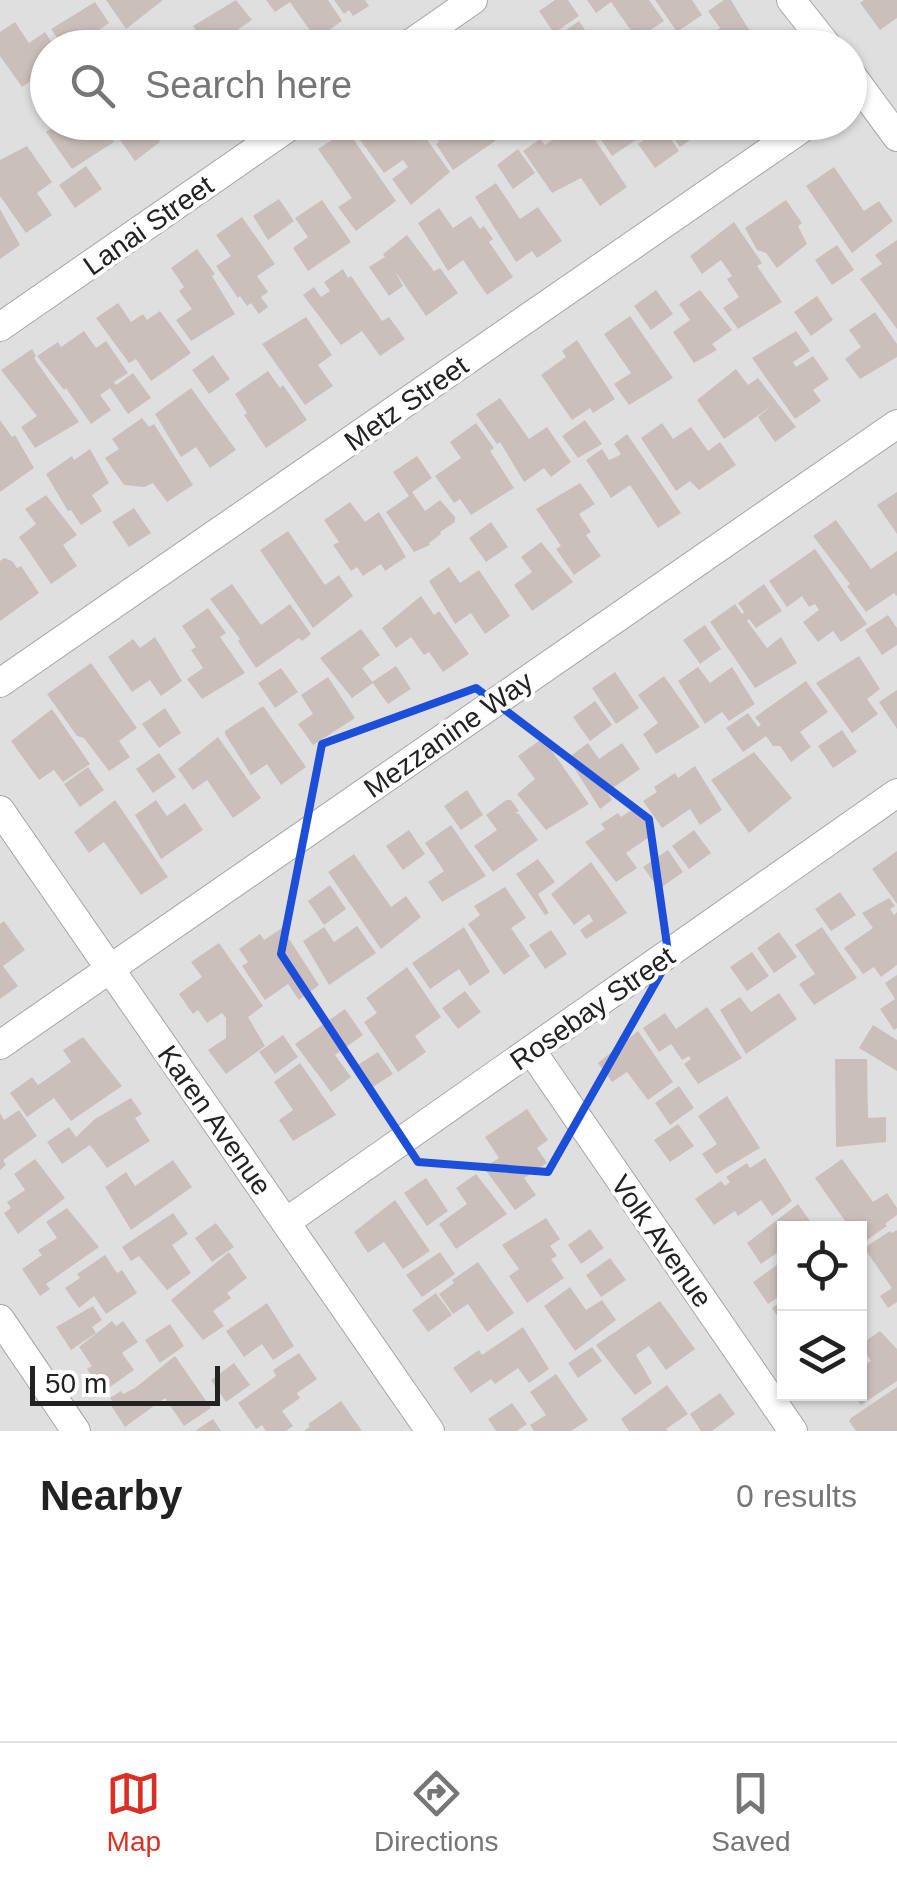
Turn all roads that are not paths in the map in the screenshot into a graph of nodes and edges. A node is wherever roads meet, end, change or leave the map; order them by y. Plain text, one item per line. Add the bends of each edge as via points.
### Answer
1 (473, 0) edge
2 (792, 0) edge
3 (430, 30) edge
4 (815, 30) edge
5 (867, 102) edge
6 (897, 137) edge
7 (270, 140) edge
8 (785, 140) edge
9 (0, 327) edge
10 (897, 424) edge
11 (0, 683) edge
12 (897, 793) edge
13 (0, 810) edge
14 (110, 967) junction
15 (0, 1044) edge
16 (531, 1050) junction
17 (286, 1222) junction
18 (0, 1319) edge
19 (76, 1431) edge
20 (430, 1431) edge
21 (794, 1431) edge

1 - 3 street
2 - 4 street
5 - 6 street
7 - 9 street, Lanai Street
8 - 11 street, Metz Street
10 - 14 street, Mezzanine Way
12 - 16 street, Rosebay Street
13 - 14 street, Karen Avenue
14 - 15 street, Mezzanine Way
14 - 17 street, Karen Avenue
16 - 17 street, Rosebay Street
16 - 21 street, Volk Avenue
17 - 20 street, Karen Avenue
18 - 19 street

